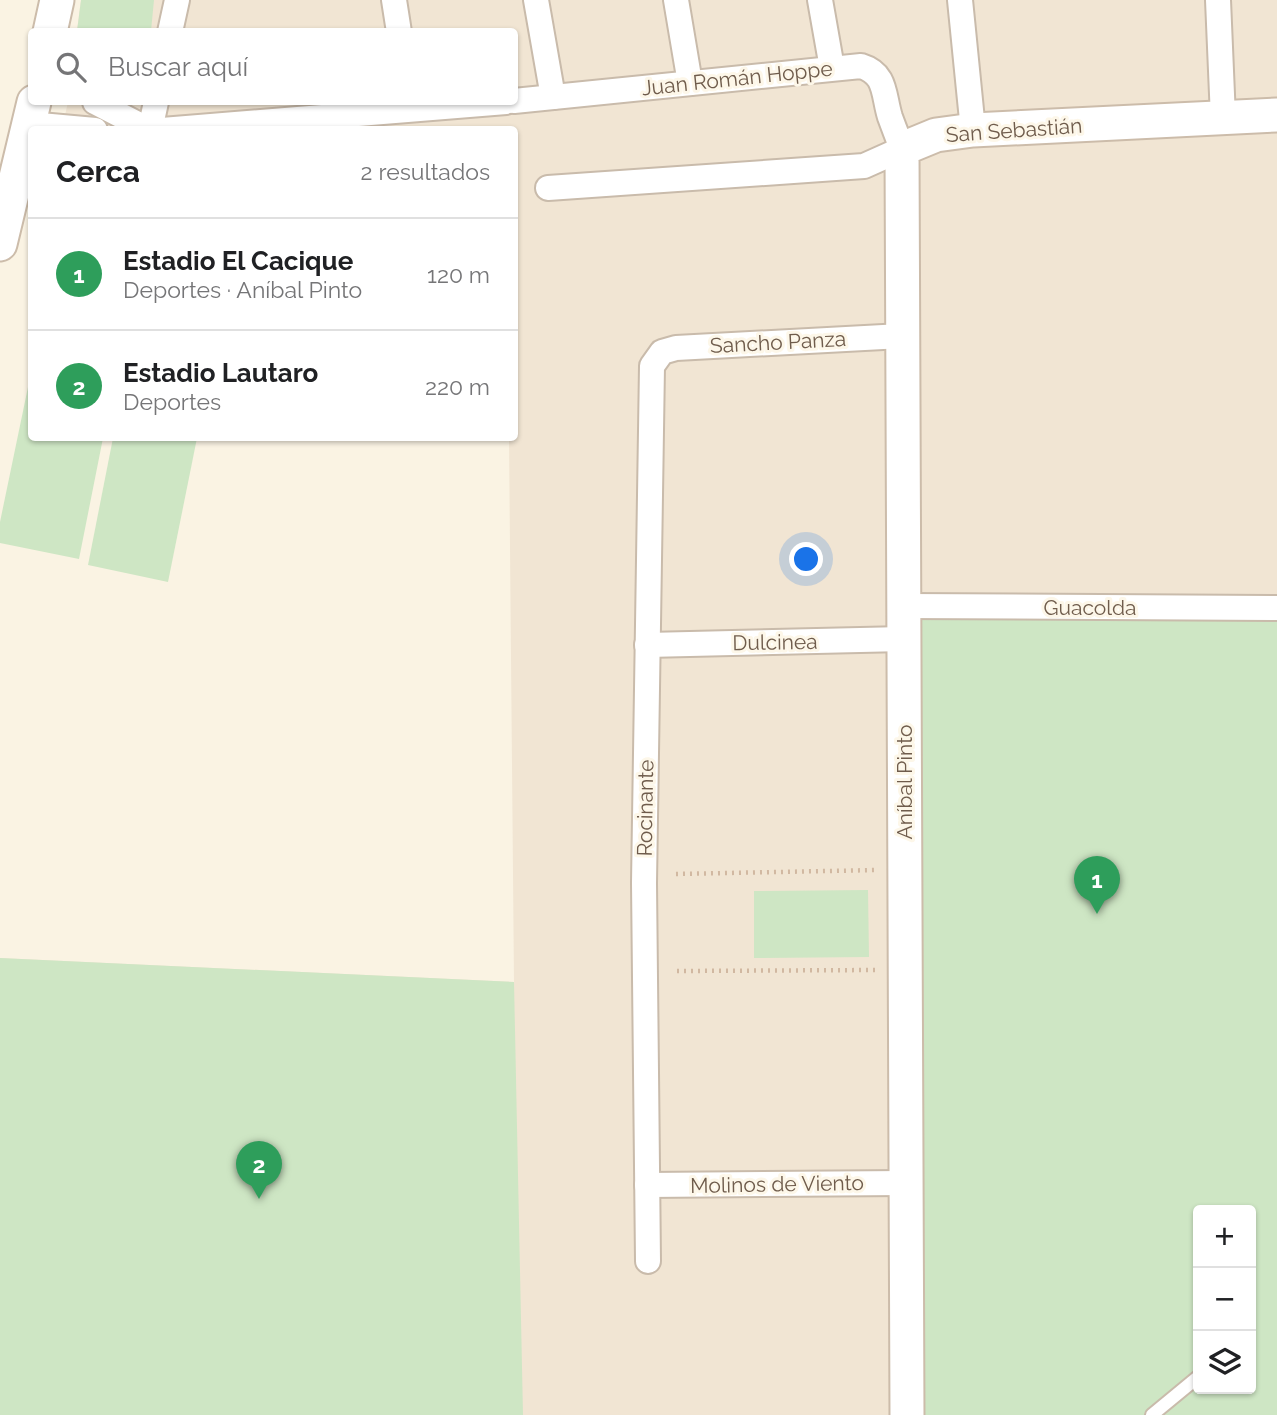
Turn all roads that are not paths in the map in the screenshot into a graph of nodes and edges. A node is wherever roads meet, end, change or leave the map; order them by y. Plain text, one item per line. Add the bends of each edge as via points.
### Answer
1 (57, 0) edge
2 (177, 0) edge
3 (394, 0) edge
4 (536, 0) edge
5 (676, 0) edge
6 (820, 0) edge
7 (960, 0) edge
8 (1218, 0) edge
9 (52, 28) edge
10 (171, 28) edge
11 (398, 28) edge
12 (832, 68) junction
13 (690, 83) junction
14 (553, 97) junction
15 (518, 101) edge
16 (100, 105) edge
17 (155, 105) edge
18 (436, 105) edge
19 (412, 106) edge
20 (32, 113) edge
21 (1277, 115) edge
22 (1223, 118) junction
23 (80, 126) edge
24 (141, 126) edge
25 (150, 126) edge
26 (204, 126) edge
27 (28, 129) edge
28 (973, 130) junction
29 (902, 149) junction
30 (548, 188) dead end
31 (0, 244) edge
32 (902, 335) junction
33 (657, 357) joint
34 (903, 606) junction
35 (1277, 608) edge
36 (904, 639) junction
37 (647, 645) junction
38 (906, 1183) junction
39 (647, 1185) junction
40 (648, 1261) dead end
41 (1193, 1381) edge
42 (907, 1415) edge
43 (1152, 1415) edge

1 - 9 street
2 - 10 street
3 - 11 street
4 - 14 street
5 - 13 street
6 - 12 street
7 - 28 street
8 - 22 street
12 - 13 street, Juan Román Hoppe
12 - 29 street, Juan Román Hoppe via 861,66 875,72 884,86
13 - 14 street, Juan Román Hoppe
14 - 15 street, Juan Román Hoppe
16 - 24 street
17 - 25 street
18 - 19 street
19 - 26 street
20 - 23 street
21 - 22 street, San Sebastián
22 - 28 street, San Sebastián
27 - 31 street
28 - 29 street, San Sebastián via 936,135
29 - 30 street, San Sebastián via 864,166
29 - 32 street, Aníbal Pinto
32 - 33 street, Sancho Panza via 676,348
32 - 34 street, Aníbal Pinto
33 - 37 street, Rocinante via 650,375
34 - 35 street, Guacolda
34 - 36 street, Aníbal Pinto
36 - 37 street, Dulcinea
36 - 38 street, Aníbal Pinto
37 - 39 street, Rocinante
38 - 39 street, Molinos de Viento
38 - 42 street, Aníbal Pinto
39 - 40 street, Rocinante
41 - 43 lane

